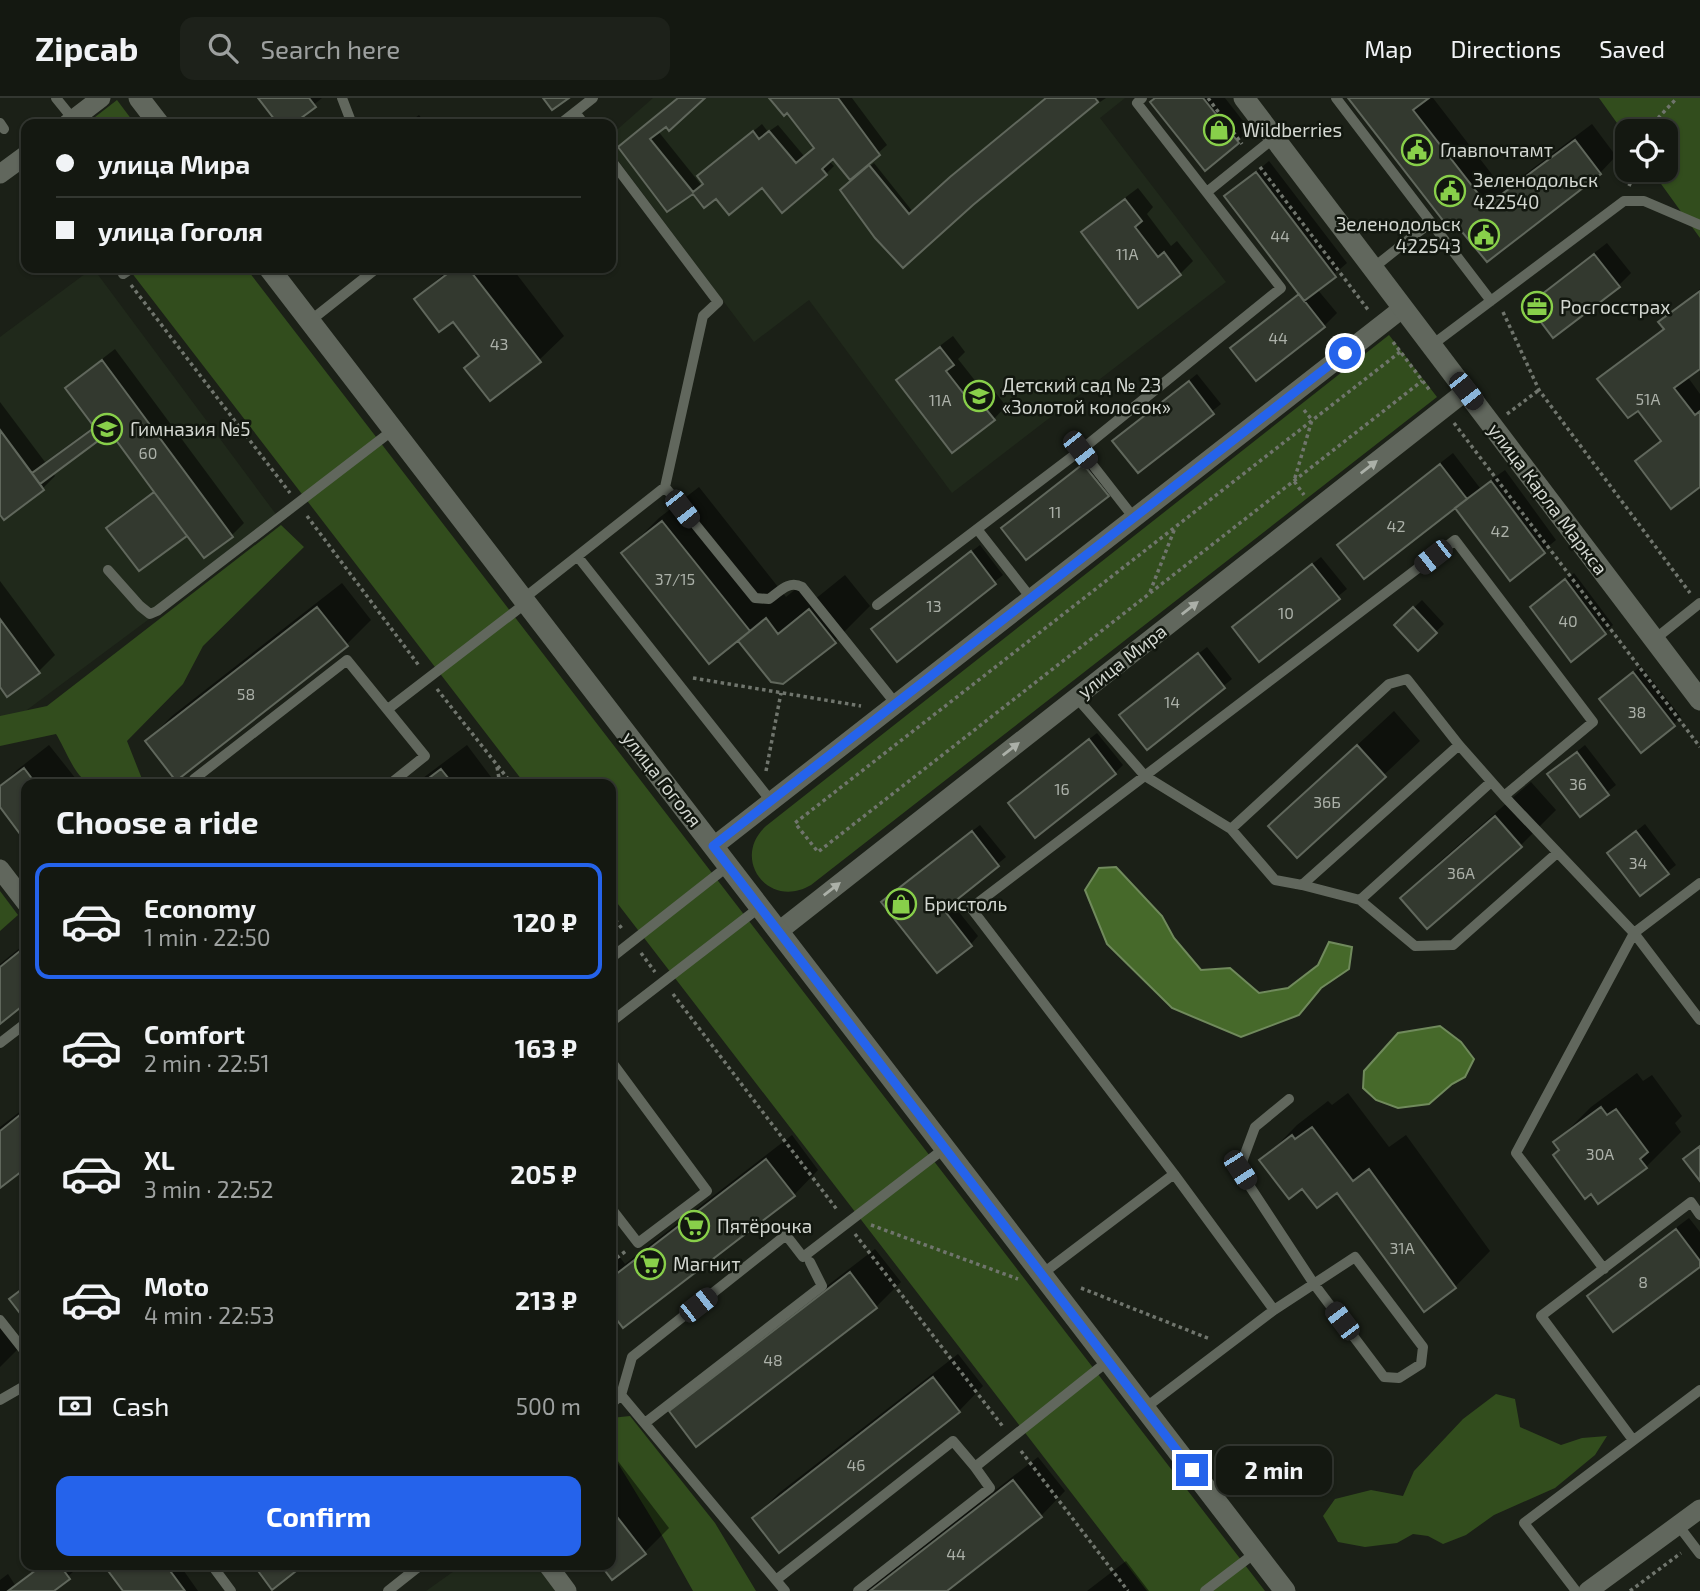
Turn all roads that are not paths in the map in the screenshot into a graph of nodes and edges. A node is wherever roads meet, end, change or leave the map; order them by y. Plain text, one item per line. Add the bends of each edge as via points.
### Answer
1 (57, 98) edge
2 (101, 98) edge
3 (139, 98) edge
4 (342, 98) edge
5 (593, 98) edge
6 (1142, 98) edge
7 (1244, 98) edge
8 (1336, 98) edge
9 (575, 113) junction
10 (68, 119) edge
11 (74, 119) edge
12 (155, 119) edge
13 (348, 119) edge
14 (567, 119) edge
15 (580, 119) edge
16 (1275, 138) junction
17 (21, 159) edge
18 (616, 167) edge
19 (0, 174) edge
20 (1207, 192) junction
21 (1431, 222) junction
22 (1700, 225) edge
23 (1373, 268) junction
24 (273, 273) edge
25 (371, 273) edge
26 (1491, 301) junction
27 (1403, 308) junction
28 (310, 321) junction
29 (1432, 346) junction
30 (1466, 391) junction
31 (394, 430) junction
32 (1080, 450) junction
33 (665, 487) junction
34 (1134, 518) junction
35 (977, 529) junction
36 (578, 556) junction
37 (108, 570) dead end
38 (1031, 598) junction
39 (525, 601) junction
40 (1699, 604) edge
41 (877, 605) dead end
42 (1654, 640) junction
43 (1076, 697) junction
44 (1700, 700) edge
45 (892, 707) junction
46 (388, 709) junction
47 (1459, 745) junction
48 (1145, 776) junction
49 (194, 779) dead end
50 (396, 779) edge
51 (1491, 782) junction
52 (767, 796) junction
53 (1504, 796) junction
54 (1231, 829) junction
55 (713, 846) junction
56 (1558, 853) junction
57 (728, 865) junction
58 (0, 869) edge
59 (1700, 883) edge
60 (1302, 885) junction
61 (21, 896) edge
62 (1360, 900) junction
63 (760, 907) junction
64 (779, 931) junction
65 (1634, 933) junction
66 (616, 954) edge
67 (616, 1018) edge
68 (1700, 1020) edge
69 (21, 1027) edge
70 (0, 1043) edge
71 (616, 1068) edge
72 (1289, 1099) dead end
73 (945, 1148) junction
74 (1174, 1174) junction
75 (616, 1214) edge
76 (1700, 1214) edge
77 (810, 1262) dead end
78 (1604, 1269) junction
79 (1042, 1274) junction
80 (1314, 1284) junction
81 (1274, 1310) junction
82 (0, 1320) edge
83 (21, 1347) edge
84 (1108, 1361) junction
85 (21, 1388) edge
86 (1700, 1390) edge
87 (621, 1395) junction
88 (616, 1400) edge
89 (0, 1401) edge
90 (1145, 1408) junction
91 (645, 1423) junction
92 (1633, 1440) junction
93 (975, 1467) junction
94 (1700, 1509) edge
95 (1678, 1525) junction
96 (1255, 1552) junction
97 (1700, 1554) edge
98 (215, 1570) edge
99 (414, 1570) edge
100 (552, 1570) edge
101 (775, 1580) junction
102 (231, 1591) edge
103 (388, 1591) edge
104 (568, 1591) edge
105 (785, 1591) edge
106 (858, 1591) edge
107 (1205, 1591) edge
108 (1285, 1591) edge
109 (1576, 1591) edge
110 (1588, 1591) edge

1 - 10 lane
2 - 11 street
3 - 12 main road
4 - 13 lane
5 - 9 lane
6 - 20 lane via 1137,103
7 - 16 main road, улица Карла Маркса
8 - 21 lane
9 - 14 lane
9 - 15 lane
16 - 20 lane
16 - 23 main road, улица Карла Маркса
17 - 19 street
18 - 33 lane via 718,302 704,316
20 - 32 lane via 1281,288
21 - 23 lane
21 - 26 lane
22 - 26 lane via 1644,201 1624,201
23 - 27 main road, улица Карла Маркса
24 - 28 main road, улица Гоголя
25 - 28 lane
26 - 29 lane
27 - 29 main road, улица Карла Маркса
27 - 34 street
28 - 31 main road, улица Гоголя
29 - 30 main road, улица Карла Маркса
30 - 42 main road, улица Карла Маркса
43 -> 30 street, улица Мира
31 - 37 lane via 157,611 149,614 140,607
31 - 39 main road, улица Гоголя
32 - 34 lane
32 - 35 lane
33 - 36 lane
33 - 45 lane via 755,598 769,599 793,583 803,587
34 - 38 street
35 - 38 lane
35 - 41 lane
36 - 39 lane
36 - 52 lane
38 - 45 street
39 - 46 lane
39 - 55 main road, улица Гоголя
40 - 42 lane
42 - 44 main road, улица Карла Маркса
43 - 48 lane
64 -> 43 street, улица Мира
45 - 52 street
46 - 49 lane via 347,660
46 - 50 lane via 425,756
47 - 51 lane
47 - 54 lane via 1407,679 1389,684
47 - 60 lane
48 - 53 lane via 1455,540 1593,722
48 - 54 lane
48 - 74 lane via 971,908
51 - 53 lane
51 - 62 lane
52 - 55 street
53 - 56 lane
54 - 60 lane via 1275,880
55 - 57 main road, улица Гоголя
56 - 62 lane via 1452,945 1415,946
56 - 65 lane
57 - 63 main road, улица Гоголя
57 - 66 lane
58 - 61 street
59 - 65 lane
60 - 62 lane
63 - 64 main road, улица Гоголя
63 - 67 lane
64 - 73 main road, улица Гоголя
65 - 68 lane
65 - 78 lane via 1516,1153
69 - 70 lane
71 - 75 lane via 707,1191 638,1243
72 - 80 lane via 1255,1127 1240,1170
73 - 79 main road, улица Гоголя
73 - 87 lane via 803,1257 786,1235 632,1357
74 - 79 lane
74 - 81 lane
76 - 78 lane via 1690,1202
77 - 91 lane via 822,1286
78 - 92 lane via 1541,1316
79 - 84 main road, улица Гоголя
80 - 80 lane via 1354,1257 1423,1347 1420,1364 1399,1378 1384,1377
80 - 81 lane
81 - 90 lane
82 - 83 lane
84 - 90 main road, улица Гоголя
84 - 93 lane
85 - 89 lane
86 - 92 lane
87 - 88 lane
87 - 91 lane
90 - 96 main road, улица Гоголя
91 - 101 lane
92 - 109 lane via 1524,1523
93 - 101 lane via 953,1441
93 - 106 lane via 990,1488
94 - 95 street
95 - 97 lane
95 - 110 street
96 - 107 lane
96 - 108 main road, улица Гоголя
98 - 102 lane
99 - 103 lane
100 - 104 street
101 - 105 lane

